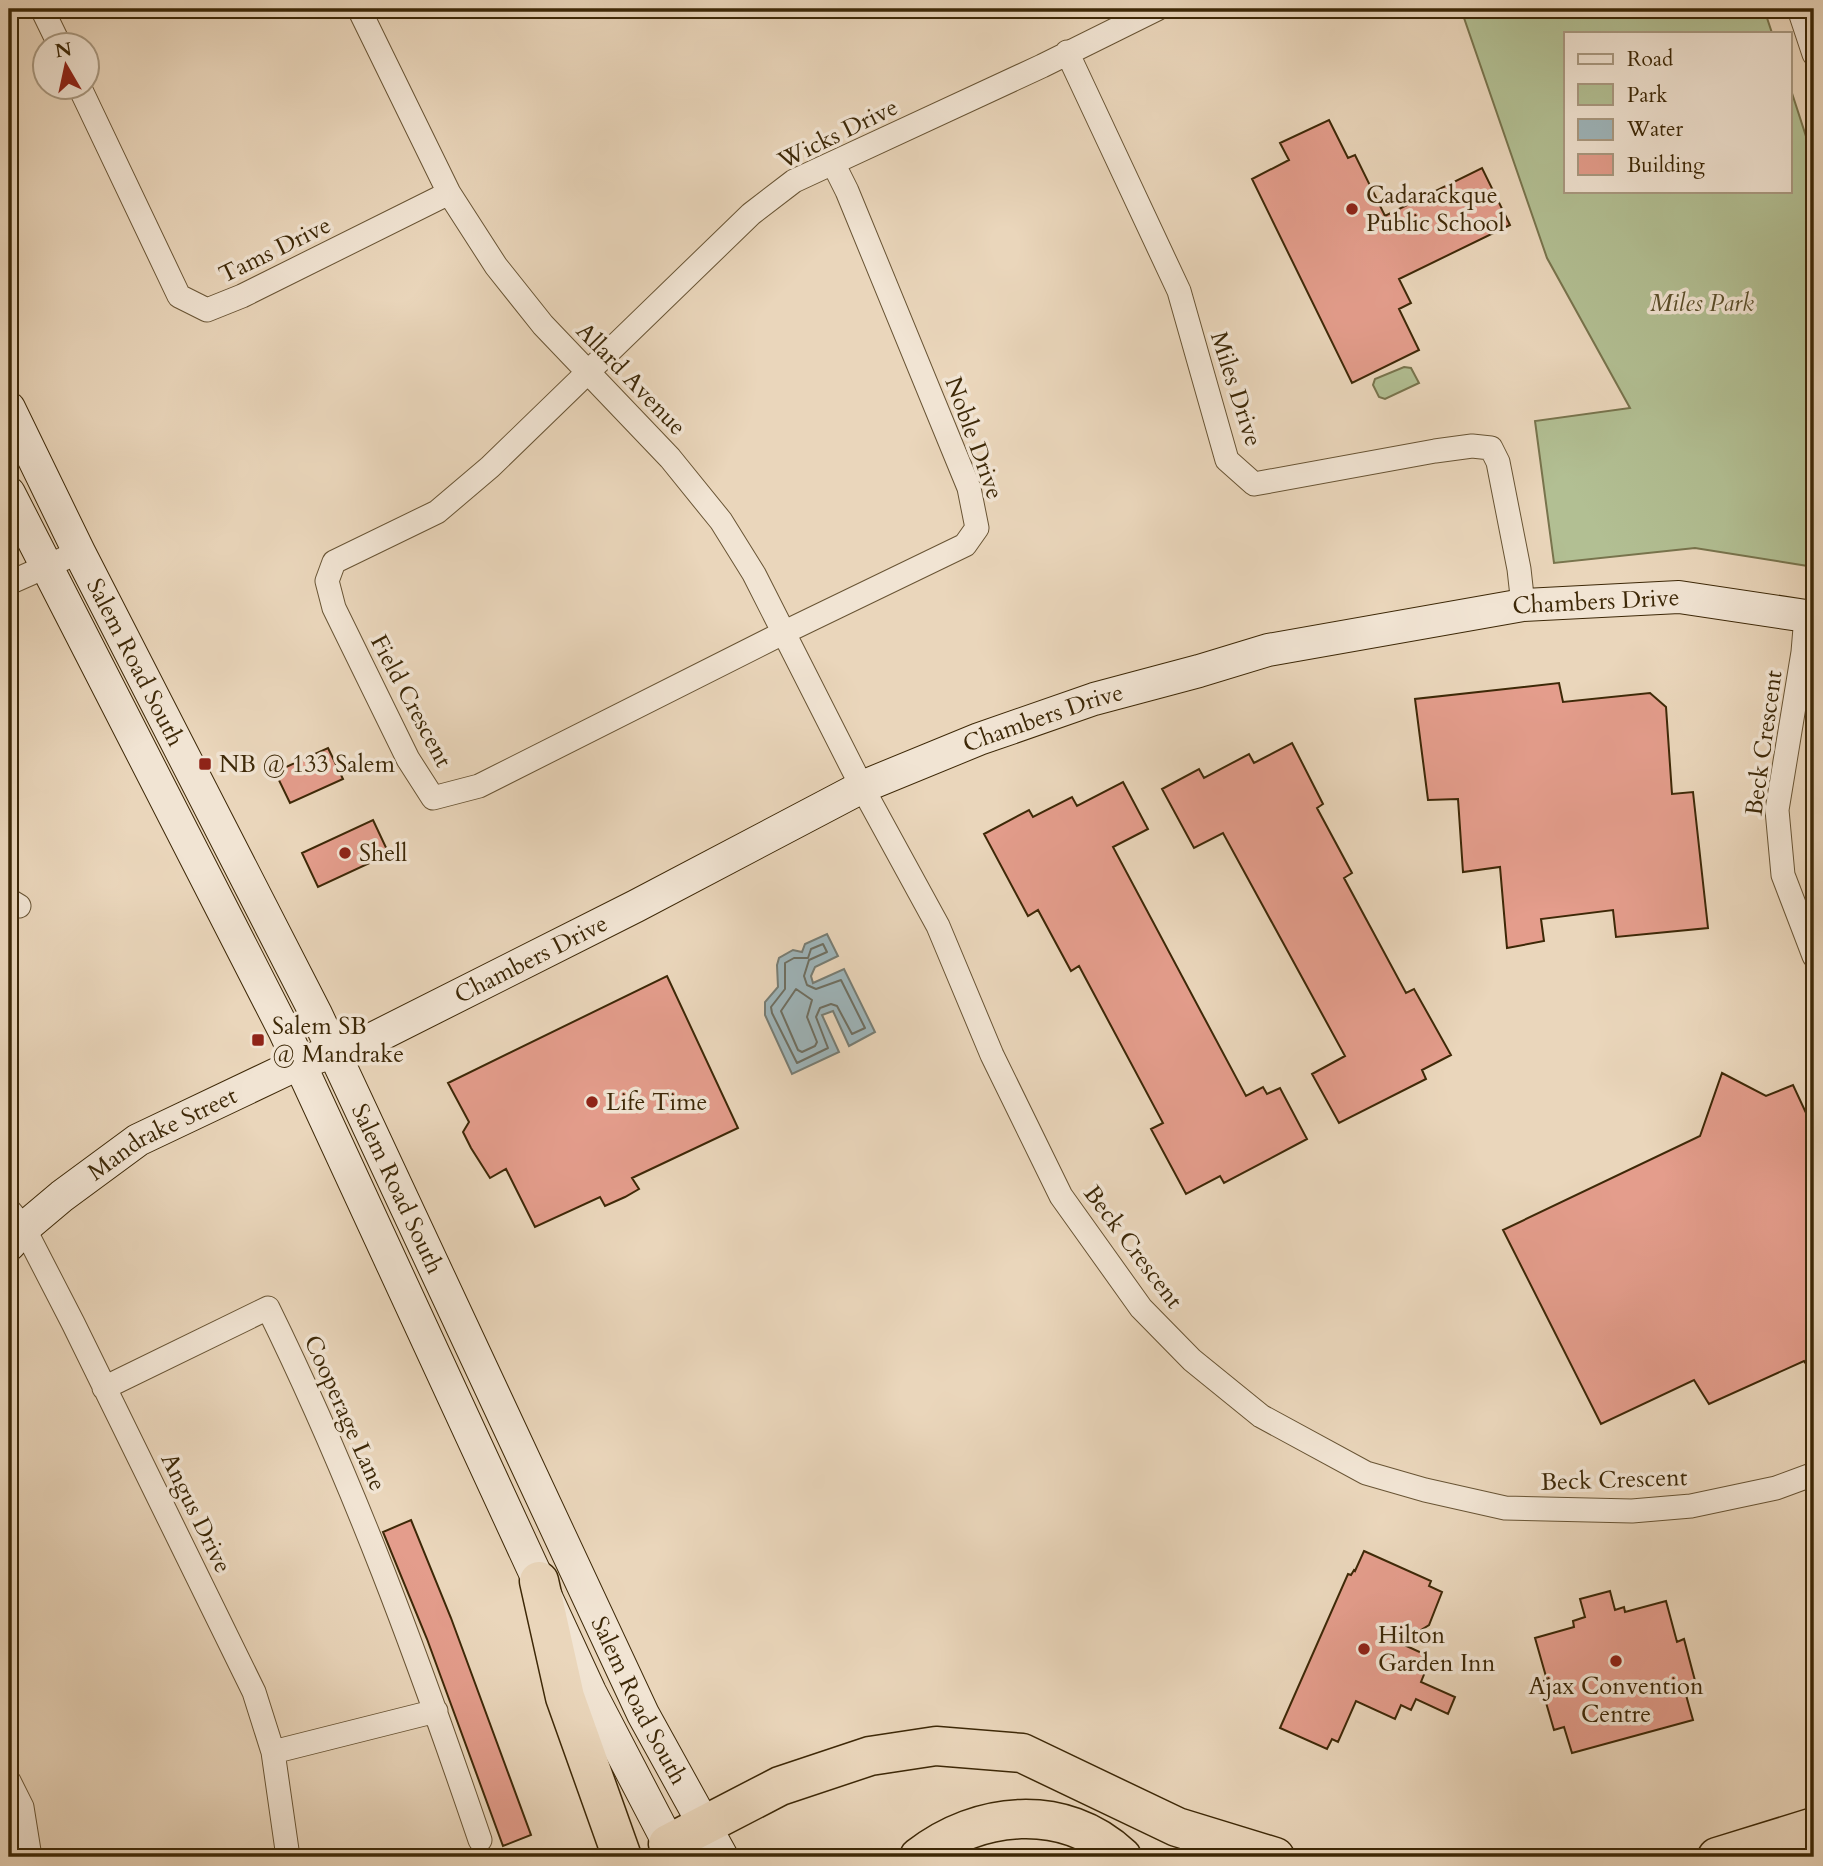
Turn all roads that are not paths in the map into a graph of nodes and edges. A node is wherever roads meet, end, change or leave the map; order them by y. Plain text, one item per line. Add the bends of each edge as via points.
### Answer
1 (42, 9) edge
2 (359, 9) edge
3 (1157, 9) edge
4 (1799, 9) edge
5 (53, 32) edge
6 (1067, 52) junction
7 (1814, 54) edge
8 (87, 102) edge
9 (834, 163) junction
10 (449, 193) junction
11 (589, 372) junction
12 (9, 408) edge
13 (9, 493) edge
14 (79, 552) junction
15 (46, 568) junction
16 (9, 583) edge
17 (1523, 605) junction
18 (1810, 616) edge
19 (785, 632) junction
20 (862, 787) junction
21 (1814, 956) edge
22 (334, 1051) junction
23 (300, 1063) junction
24 (14, 1228) edge
25 (104, 1388) junction
26 (1814, 1474) edge
27 (539, 1581) junction
28 (436, 1711) junction
29 (273, 1752) junction
30 (9, 1781) edge
31 (704, 1825) junction
32 (1814, 1827) edge
33 (480, 1840) dead end
34 (672, 1851) edge
35 (30, 1857) edge
36 (288, 1857) edge
37 (622, 1857) edge
38 (722, 1857) edge
39 (919, 1857) edge
40 (1122, 1857) edge
41 (1275, 1857) edge
42 (1717, 1857) edge

1 - 5 street
2 - 10 street, Allard Avenue
3 - 6 street, Wicks Drive
4 - 7 street
6 - 9 street, Wicks Drive
6 - 17 street, Miles Drive via 1179,291 1227,460 1254,484 1435,451 1491,448 1498,462
8 - 10 street, Tams Drive via 179,296 207,310
9 - 11 street, Wicks Drive via 794,181 751,214
9 - 19 street, Noble Drive via 969,488 977,528 965,545
10 - 11 street, Allard Avenue via 496,266 543,325
11 - 19 street, Allard Avenue via 670,458 721,521
11 - 19 street, Field Crescent via 437,512 334,562 327,581 334,608 408,759 433,799 479,786
12 - 14 main road, Salem Road South
13 - 15 main road, Salem Road South
14 - 15 street
14 - 22 main road, Salem Road South
15 - 16 street
15 - 23 main road, Salem Road South
17 - 18 main road, Chambers Drive via 1679,597
17 - 20 main road, Chambers Drive via 1268,650 1094,699
18 - 21 street, Beck Crescent via 1777,810 1783,875
19 - 20 street, Allard Avenue
20 - 22 main road, Chambers Drive via 386,1032
20 - 26 street, Beck Crescent via 938,926 992,1055 1061,1196 1141,1308 1192,1360 1261,1416 1366,1473 1505,1508 1632,1511 1691,1506 1776,1488
22 - 23 main road, Mandrake Street
22 - 31 main road, Salem Road South via 643,1714
23 - 24 main road, Mandrake Street via 138,1140
23 - 27 main road, Salem Road South
24 - 25 street, Angus Drive
25 - 28 street, Cooperage Lane via 268,1308 362,1514
25 - 29 street, Angus Drive via 254,1692
27 - 34 main road, Salem Road South
27 - 37 highway via 565,1697
28 - 29 street
28 - 33 street, Cooperage Lane
29 - 36 street, Angus Drive
30 - 35 street via 22,1807
31 - 34 highway
31 - 38 main road, Salem Road South
31 - 41 highway via 780,1786 870,1756 936,1746 1021,1753 1177,1827
32 - 42 highway
39 - 40 highway via 960,1831 1030,1819 1076,1829

